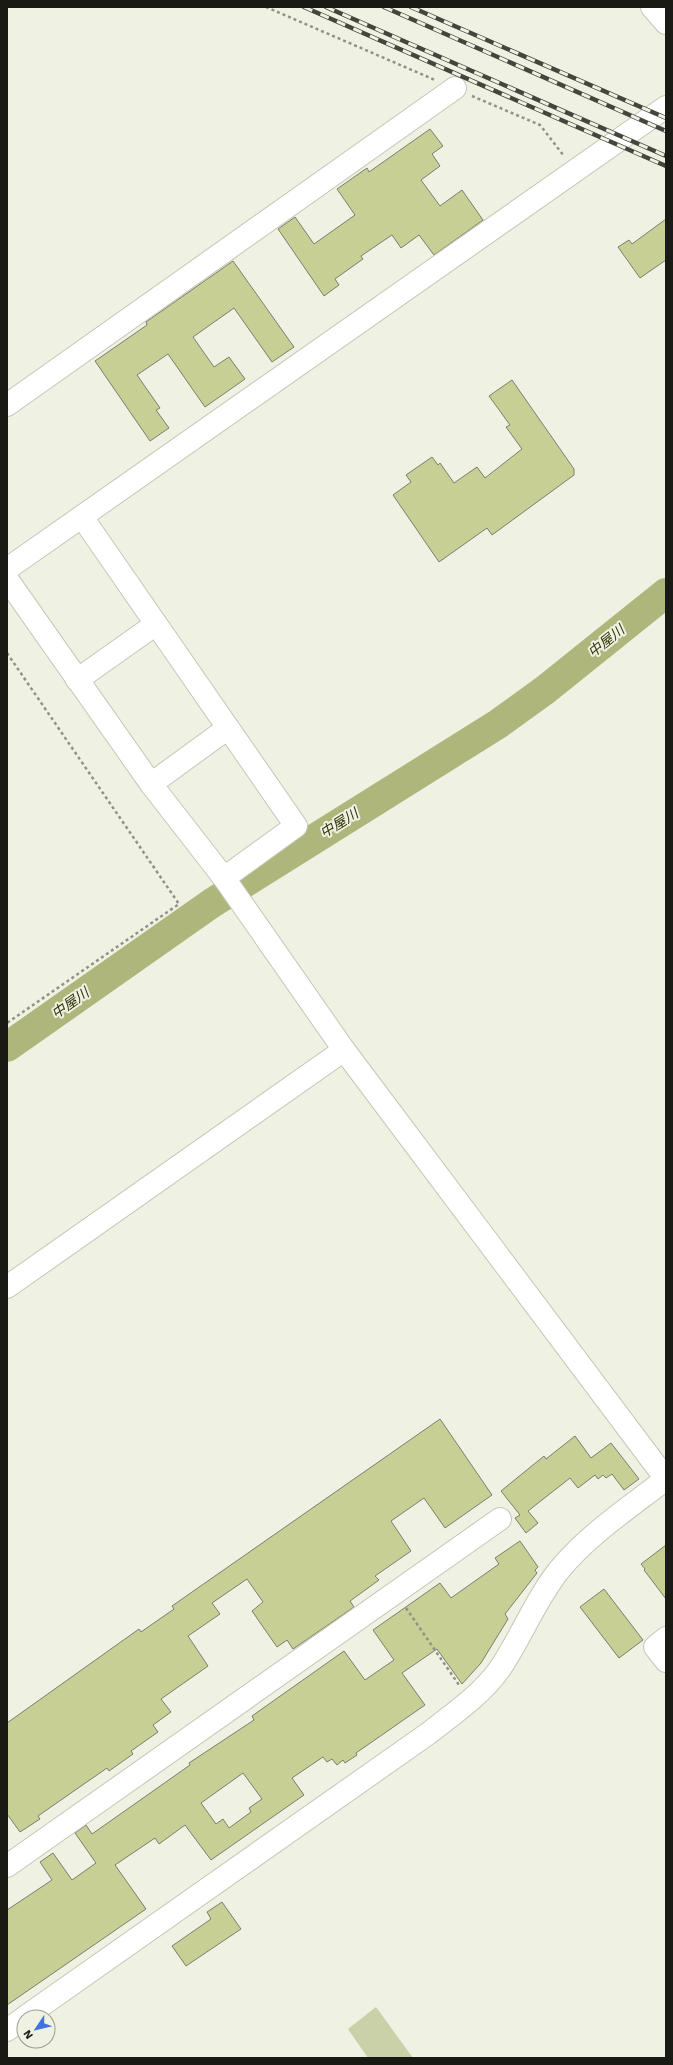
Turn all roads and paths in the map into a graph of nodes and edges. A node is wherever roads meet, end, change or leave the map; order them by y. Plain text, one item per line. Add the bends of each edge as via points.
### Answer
1 (266, 7) edge
2 (652, 7) edge
3 (666, 23) edge
4 (455, 88) junction
5 (666, 107) edge
6 (575, 170) junction
7 (7, 404) edge
8 (82, 517) junction
9 (7, 569) edge
10 (7, 579) edge
11 (156, 624) junction
12 (7, 652) edge
13 (77, 680) junction
14 (228, 728) junction
15 (151, 784) junction
16 (230, 886) junction
17 (7, 1023) edge
18 (344, 1050) junction
19 (7, 1287) edge
20 (666, 1479) edge
21 (500, 1520) dead end
22 (395, 1592) junction
23 (666, 1638) edge
24 (666, 1661) edge
25 (469, 1700) junction
26 (7, 1866) edge
27 (36, 2009) edge
28 (16, 2024) edge
29 (7, 2030) edge

1 - 4 path
2 - 3 street
4 - 6 path via 540,125
4 - 7 street
5 - 6 street
6 - 8 street
8 - 9 street
8 - 11 street
10 - 13 street
11 - 13 street
11 - 14 street
12 - 17 path via 179,904
13 - 15 street
14 - 15 street
14 - 16 street via 296,826
15 - 16 street
16 - 18 street
18 - 19 street
18 - 20 street
20 - 25 street via 607,1525 560,1569 541,1596 498,1671
21 - 22 street
22 - 25 path
22 - 26 street
23 - 24 street via 655,1647
25 - 27 street via 429,1732
28 - 29 street

